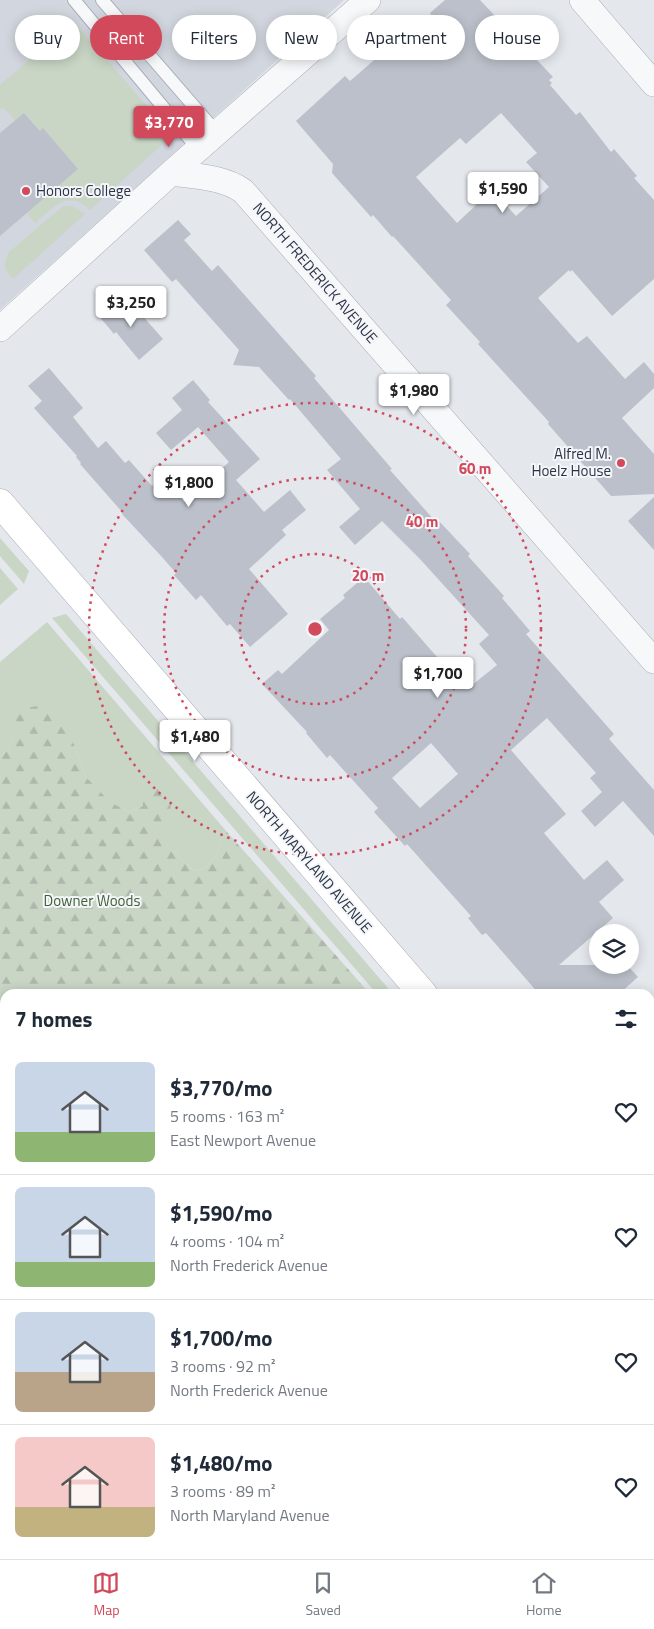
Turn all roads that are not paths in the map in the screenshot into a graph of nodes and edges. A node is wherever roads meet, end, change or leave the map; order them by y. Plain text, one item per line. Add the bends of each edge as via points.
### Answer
1 (74, 0) edge
2 (102, 0) edge
3 (366, 0) edge
4 (582, 0) edge
5 (654, 84) edge
6 (217, 133) junction
7 (198, 149) junction
8 (171, 173) junction
9 (0, 329) edge
10 (0, 503) edge
11 (654, 661) edge
12 (419, 989) edge

1 - 7 lane
2 - 6 lane
3 - 6 street
4 - 5 street
6 - 7 street
7 - 8 street
8 - 9 street
8 - 11 street, NORTH FREDERICK AVENUE via 234,185 244,191
10 - 12 street, NORTH MARYLAND AVENUE

